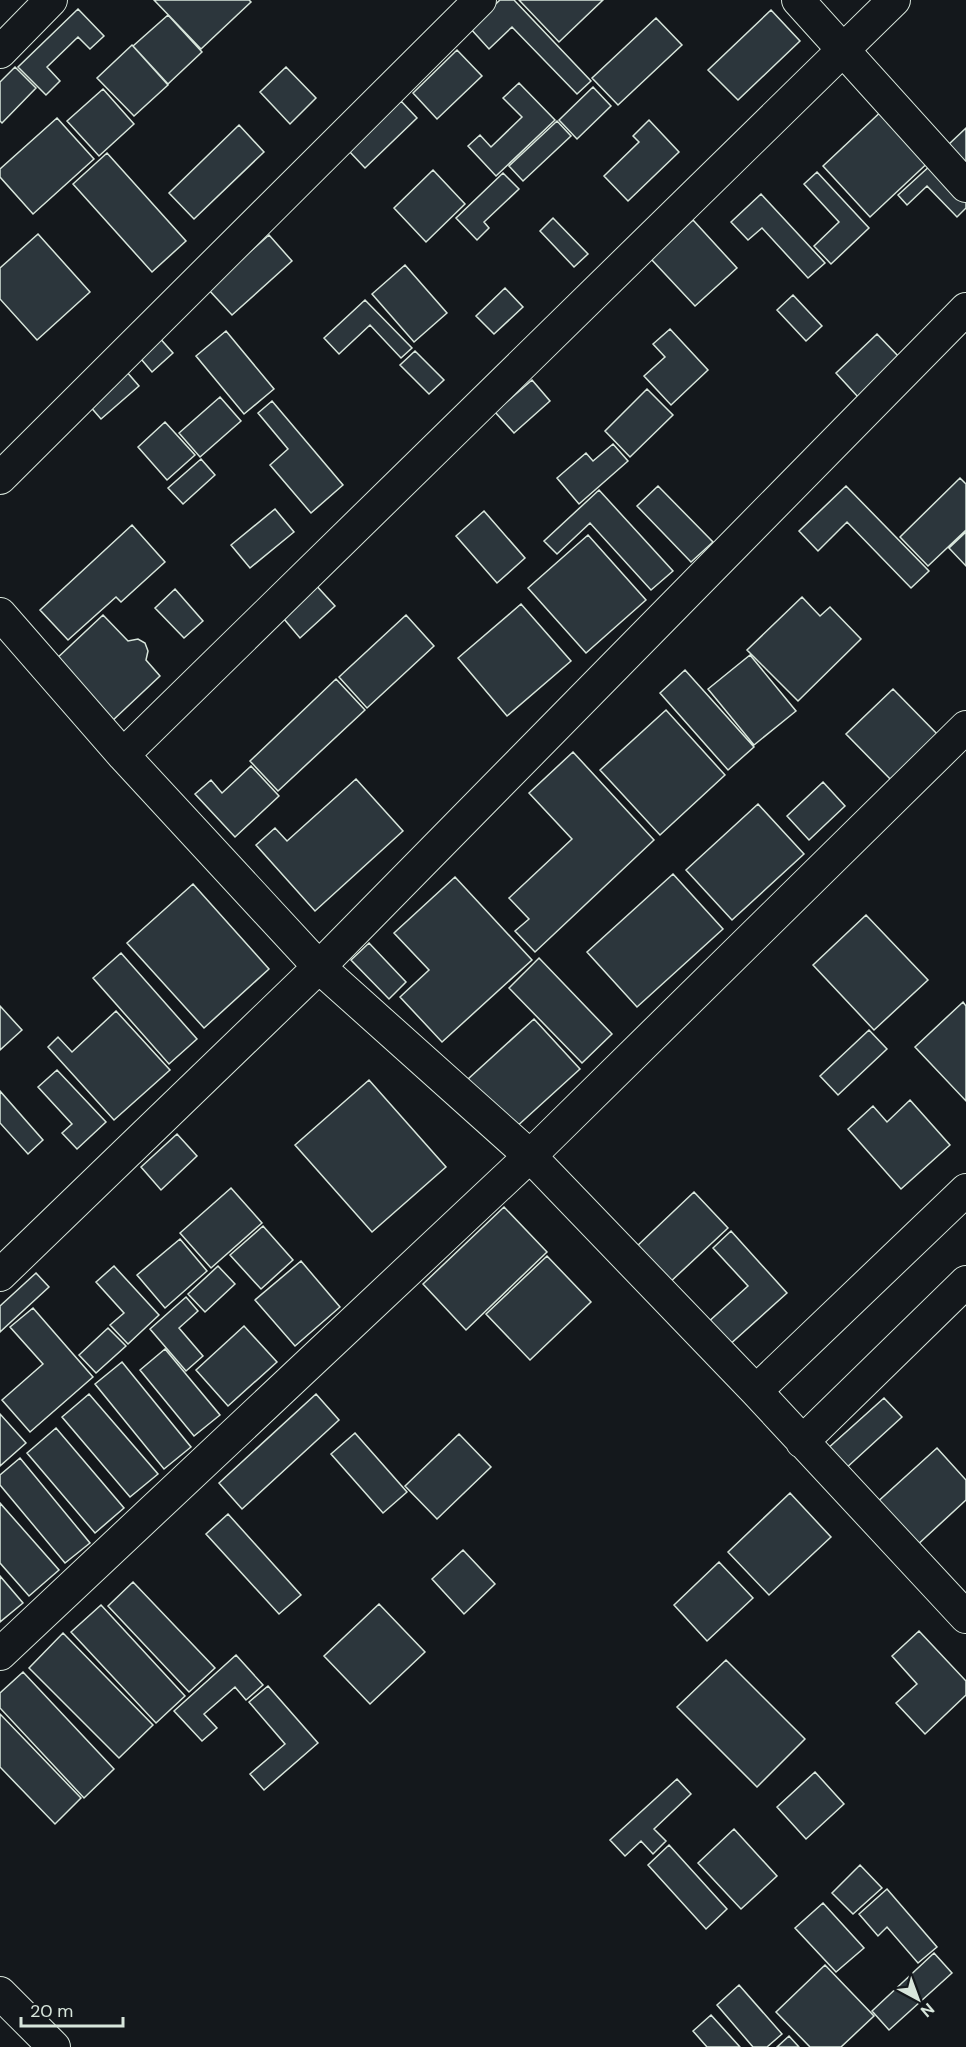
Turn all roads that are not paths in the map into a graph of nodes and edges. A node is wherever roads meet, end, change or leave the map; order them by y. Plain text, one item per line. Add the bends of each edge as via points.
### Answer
1 (51, 0) edge
2 (480, 0) edge
3 (798, 0) edge
4 (894, 0) edge
5 (843, 51) junction
6 (0, 52) edge
7 (966, 186) edge
8 (966, 309) edge
9 (0, 478) edge
10 (0, 614) edge
11 (966, 727) edge
12 (123, 755) junction
13 (320, 967) junction
14 (530, 1156) junction
15 (966, 1190) edge
16 (0, 1275) edge
17 (966, 1282) edge
18 (756, 1391) junction
19 (802, 1442) junction
20 (966, 1617) edge
21 (0, 1654) edge
22 (0, 1993) edge
23 (54, 2047) edge

1 - 6 street
2 - 9 street
3 - 5 street
4 - 5 street
5 - 7 street
5 - 12 street
8 - 13 street
10 - 12 street
11 - 14 street
12 - 13 street
13 - 14 street
13 - 16 street
14 - 18 street
14 - 21 street
15 - 18 street
17 - 19 street
18 - 19 street
19 - 20 street
22 - 23 street

